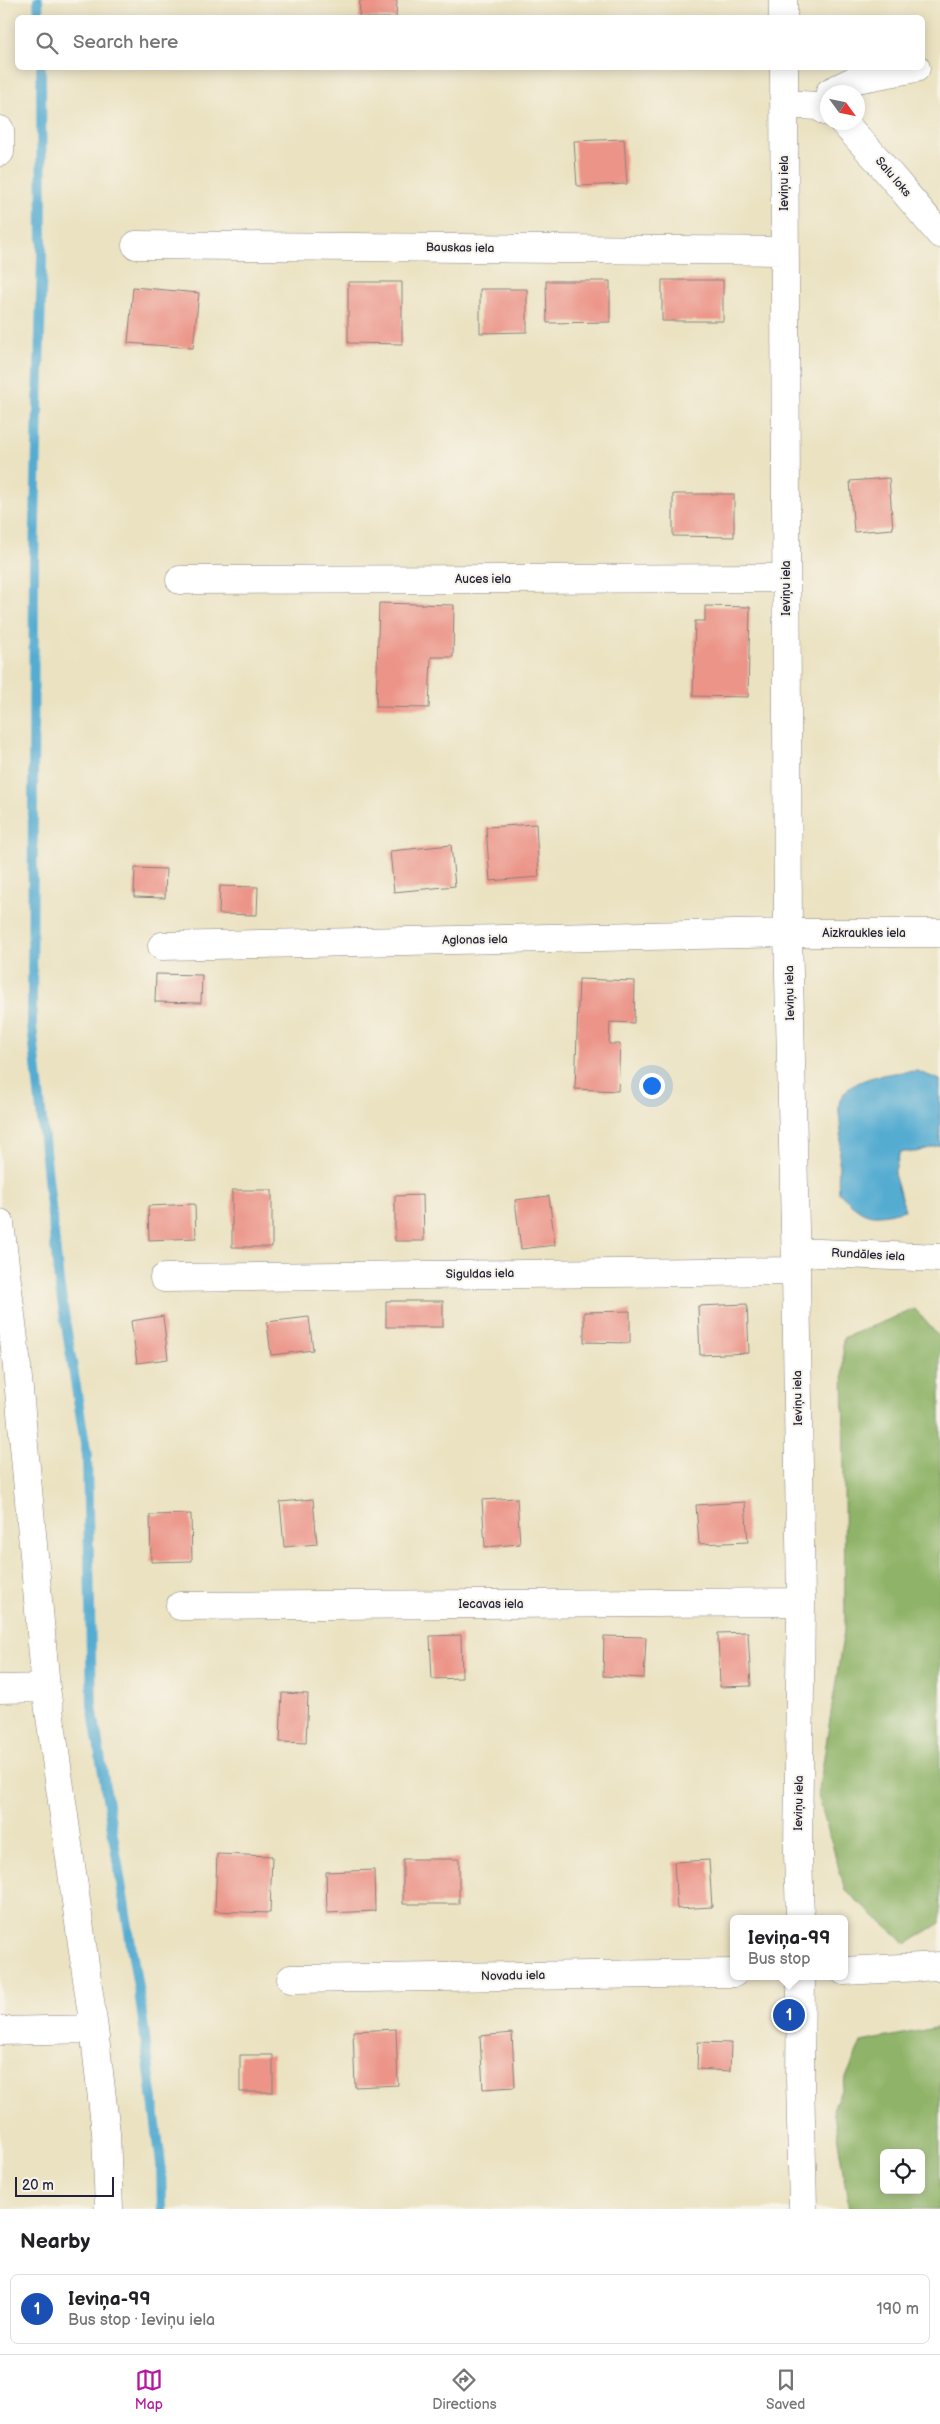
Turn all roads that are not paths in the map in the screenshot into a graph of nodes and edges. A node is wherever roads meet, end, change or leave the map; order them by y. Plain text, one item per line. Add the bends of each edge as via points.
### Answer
1 (783, 0) edge
2 (784, 15) edge
3 (940, 63) edge
4 (925, 66) edge
5 (784, 70) edge
6 (905, 70) edge
7 (848, 85) edge
8 (820, 101) edge
9 (785, 104) junction
10 (0, 130) edge
11 (851, 130) edge
12 (0, 152) edge
13 (940, 234) edge
14 (136, 245) dead end
15 (784, 251) junction
16 (786, 578) junction
17 (180, 580) dead end
18 (788, 933) junction
19 (940, 933) edge
20 (162, 946) dead end
21 (0, 1223) edge
22 (940, 1258) edge
23 (796, 1261) junction
24 (164, 1278) dead end
25 (8, 1358) edge
26 (801, 1602) junction
27 (180, 1606) dead end
28 (46, 1688) junction
29 (0, 1689) edge
30 (800, 1915) edge
31 (940, 1966) edge
32 (848, 1971) edge
33 (730, 1973) edge
34 (291, 1978) dead end
35 (801, 1980) edge
36 (94, 2029) junction
37 (0, 2031) edge
38 (109, 2209) edge
39 (803, 2209) edge

1 - 2 street
3 - 4 street
5 - 9 street, Ieviņu iela
6 - 7 street via 857,79
8 - 9 street
9 - 15 street, Ieviņu iela
10 - 12 street
11 - 13 street, Salu loks
14 - 15 street, Bauskas iela
15 - 16 street, Ieviņu iela
16 - 17 street, Auces iela
16 - 18 street, Ieviņu iela
18 - 19 street, Aizkraukles iela
18 - 20 street, Aglonas iela
18 - 23 street, Ieviņu iela
21 - 25 street
22 - 23 street, Rundāles iela
23 - 24 street, Siguldas iela
23 - 26 street, Ieviņu iela
25 - 28 street
26 - 27 street, Iecavas iela
26 - 30 street, Ieviņu iela
28 - 29 street
28 - 36 street
31 - 32 street
33 - 34 street, Novadu iela
35 - 39 street
36 - 37 street
36 - 38 street via 106,2133

